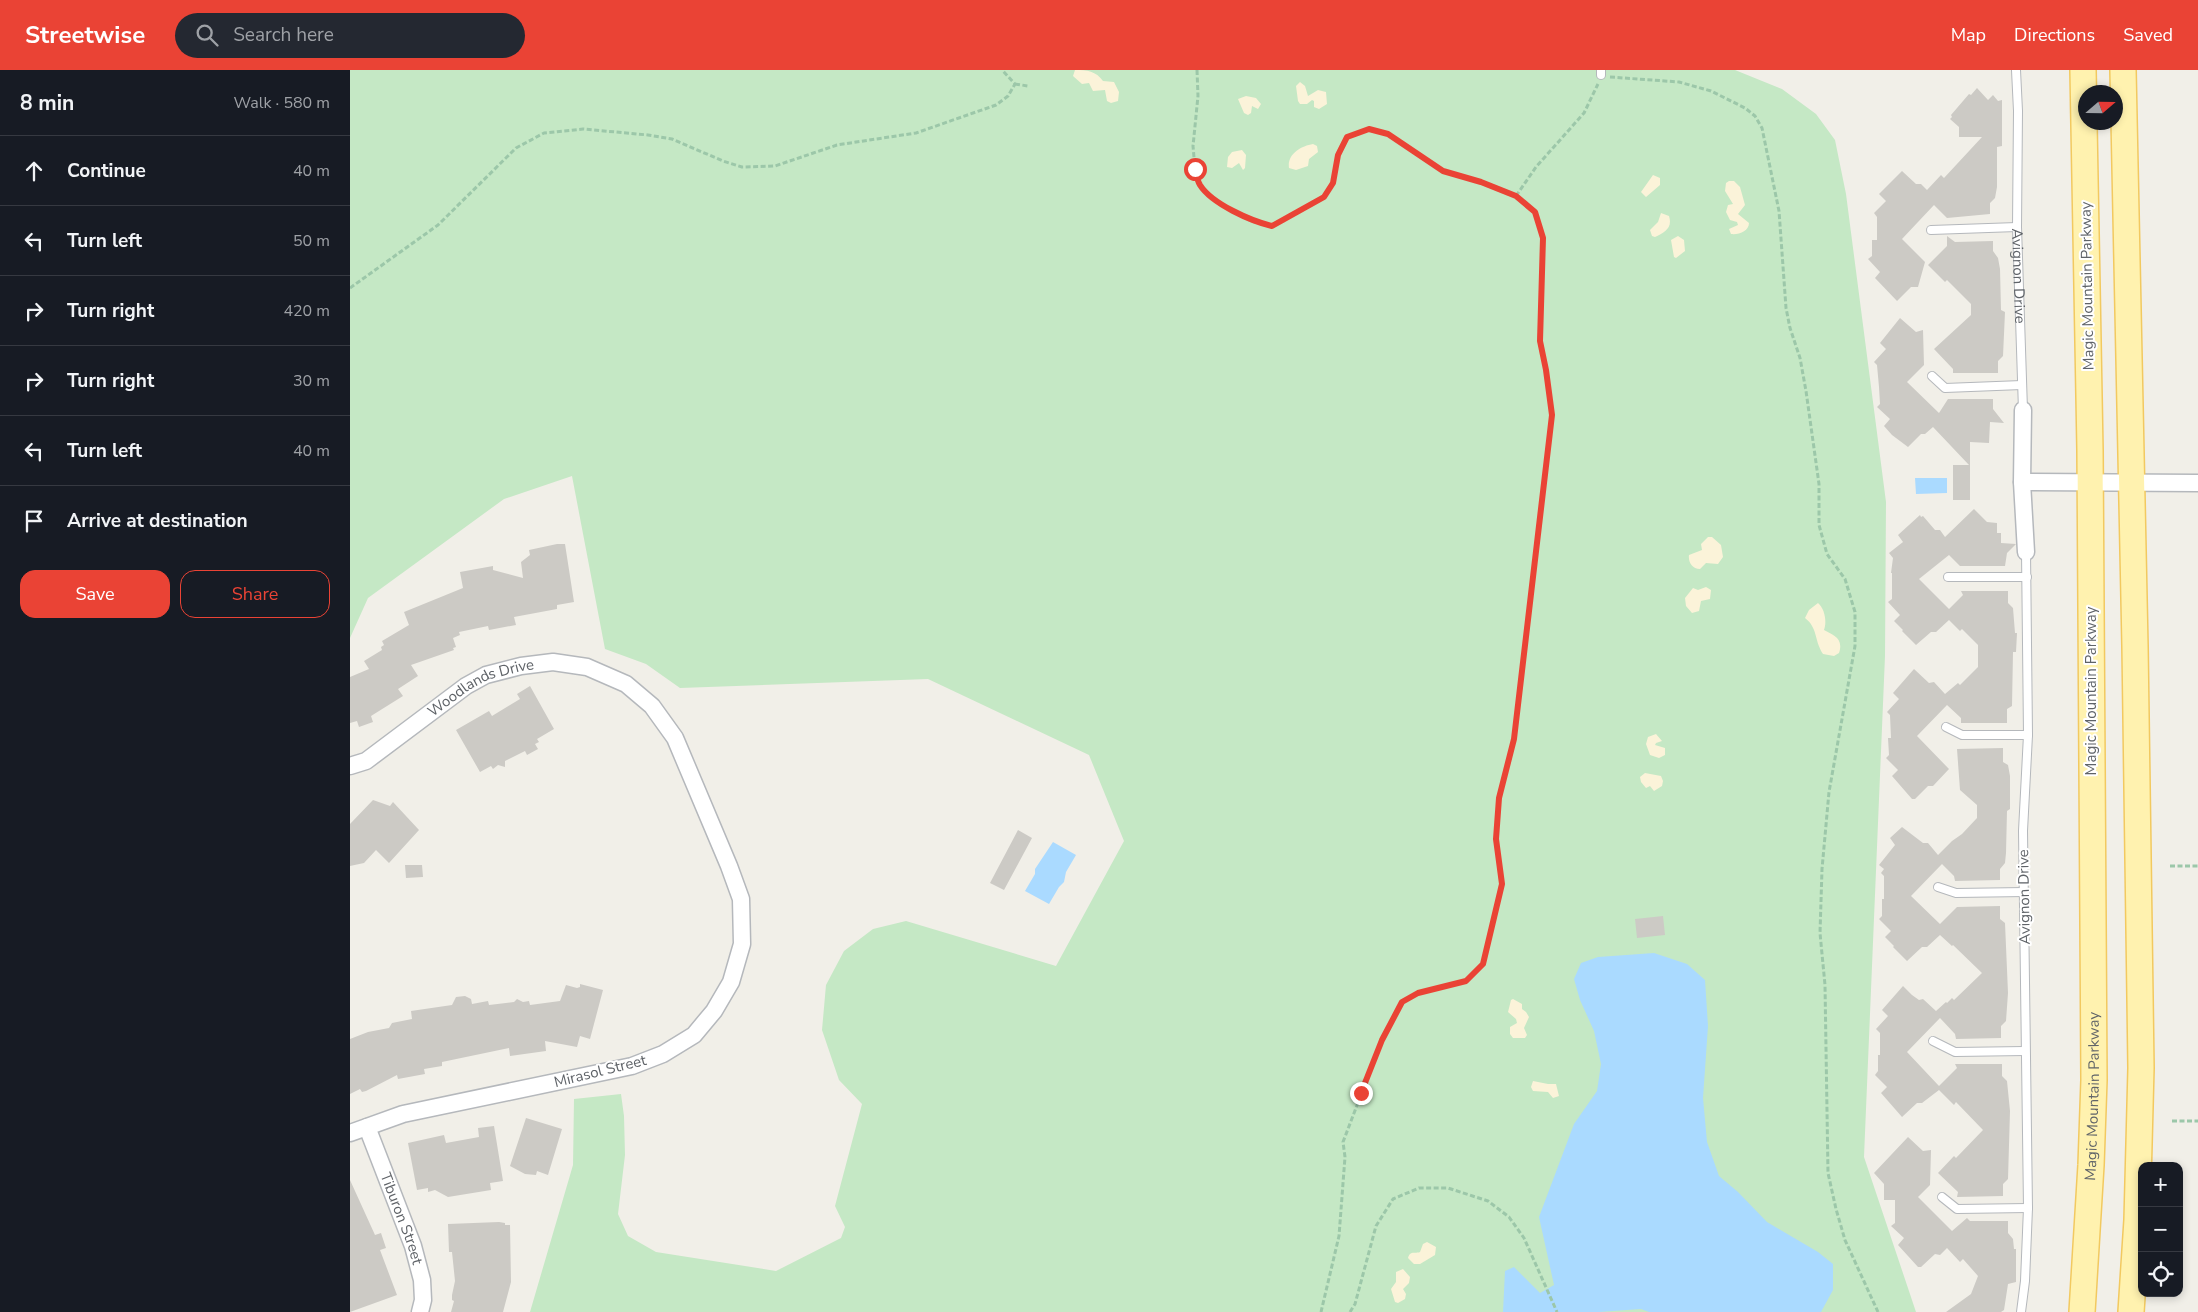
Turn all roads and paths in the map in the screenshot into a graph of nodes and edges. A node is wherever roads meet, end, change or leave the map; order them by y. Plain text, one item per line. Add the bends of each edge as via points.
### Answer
1 (1002, 70) edge
2 (1197, 70) edge
3 (2016, 70) edge
4 (2083, 70) edge
5 (2123, 70) edge
6 (1601, 73) edge
7 (1015, 84) junction
8 (1028, 86) dead end
9 (1516, 196) junction
10 (2017, 227) junction
11 (1931, 230) dead end
12 (350, 288) edge
13 (1932, 376) dead end
14 (2022, 385) junction
15 (2023, 410) joint
16 (2022, 482) junction
17 (2090, 482) junction
18 (2132, 483) junction
19 (2198, 483) edge
20 (2026, 552) joint
21 (1948, 577) dead end
22 (2027, 577) junction
23 (626, 684) joint
24 (1946, 727) dead end
25 (2028, 735) junction
26 (350, 766) edge
27 (2170, 866) dead end
28 (2198, 866) edge
29 (1938, 887) dead end
30 (2025, 892) junction
31 (1933, 1041) dead end
32 (2026, 1051) junction
33 (2198, 1120) edge
34 (2172, 1121) dead end
35 (367, 1127) junction
36 (350, 1133) edge
37 (1942, 1197) dead end
38 (2028, 1208) junction
39 (420, 1312) edge
40 (1321, 1312) edge
41 (1350, 1312) edge
42 (1557, 1312) edge
43 (1878, 1312) edge
44 (2021, 1312) edge
45 (2082, 1312) edge
46 (2131, 1312) edge

1 - 7 path
2 - 9 path via 1193,146 1200,185 1214,199 1251,221 1272,226 1324,197 1333,183 1338,155 1347,137 1369,129 1388,134 1443,171
3 - 10 lane, Avignon Drive
4 - 17 main road, Magic Mountain Parkway
5 - 18 main road
6 - 9 path via 1584,113 1536,167
6 - 43 path via 1619,79 1679,82 1711,91 1745,108 1762,128 1779,211 1786,308 1806,391 1819,484 1819,525 1827,554 1845,579 1855,612 1855,646 1829,792 1820,933 1825,985 1828,1173 1845,1240
7 - 8 path
7 - 12 path via 1008,96 996,105 916,133 837,145 775,166 742,167 672,139 648,135 583,129 544,133 516,148 438,225
9 - 40 path via 1535,212 1543,238 1540,341 1552,415 1514,739 1499,798 1496,839 1502,884 1483,964 1466,981 1418,993 1402,1002 1382,1040 1343,1142 1345,1157 1339,1236
10 - 11 lane
10 - 14 lane, Avignon Drive
13 - 14 lane via 1946,388
14 - 15 lane, Avignon Drive
15 - 16 street, Avignon Drive
16 - 17 street
16 - 20 street, Avignon Drive
17 - 18 street
17 - 45 main road, Magic Mountain Parkway via 2094,1080
18 - 19 street
18 - 46 main road via 2141,1068
20 - 22 lane, Avignon Drive
21 - 22 lane
22 - 25 lane, Avignon Drive
23 - 26 street, Woodlands Drive via 587,667 553,662 486,675 466,686 366,761
23 - 35 street, Mirasol Street via 652,706 675,738 740,899 742,944 731,982 714,1012 694,1035 663,1054 632,1066 403,1114
24 - 25 lane via 1962,735
25 - 30 lane, Avignon Drive via 2023,831
27 - 28 path
29 - 30 lane via 1956,893
30 - 32 lane, Avignon Drive
31 - 32 lane via 1955,1052
32 - 38 lane, Avignon Drive
33 - 34 path
35 - 36 street, Mirasol Street
35 - 39 street, Tiburon Street via 413,1246 422,1280
37 - 38 lane via 1957,1209
38 - 44 lane, Avignon Drive
41 - 42 path via 1376,1226 1394,1199 1419,1188 1448,1188 1488,1201 1509,1217 1524,1238

